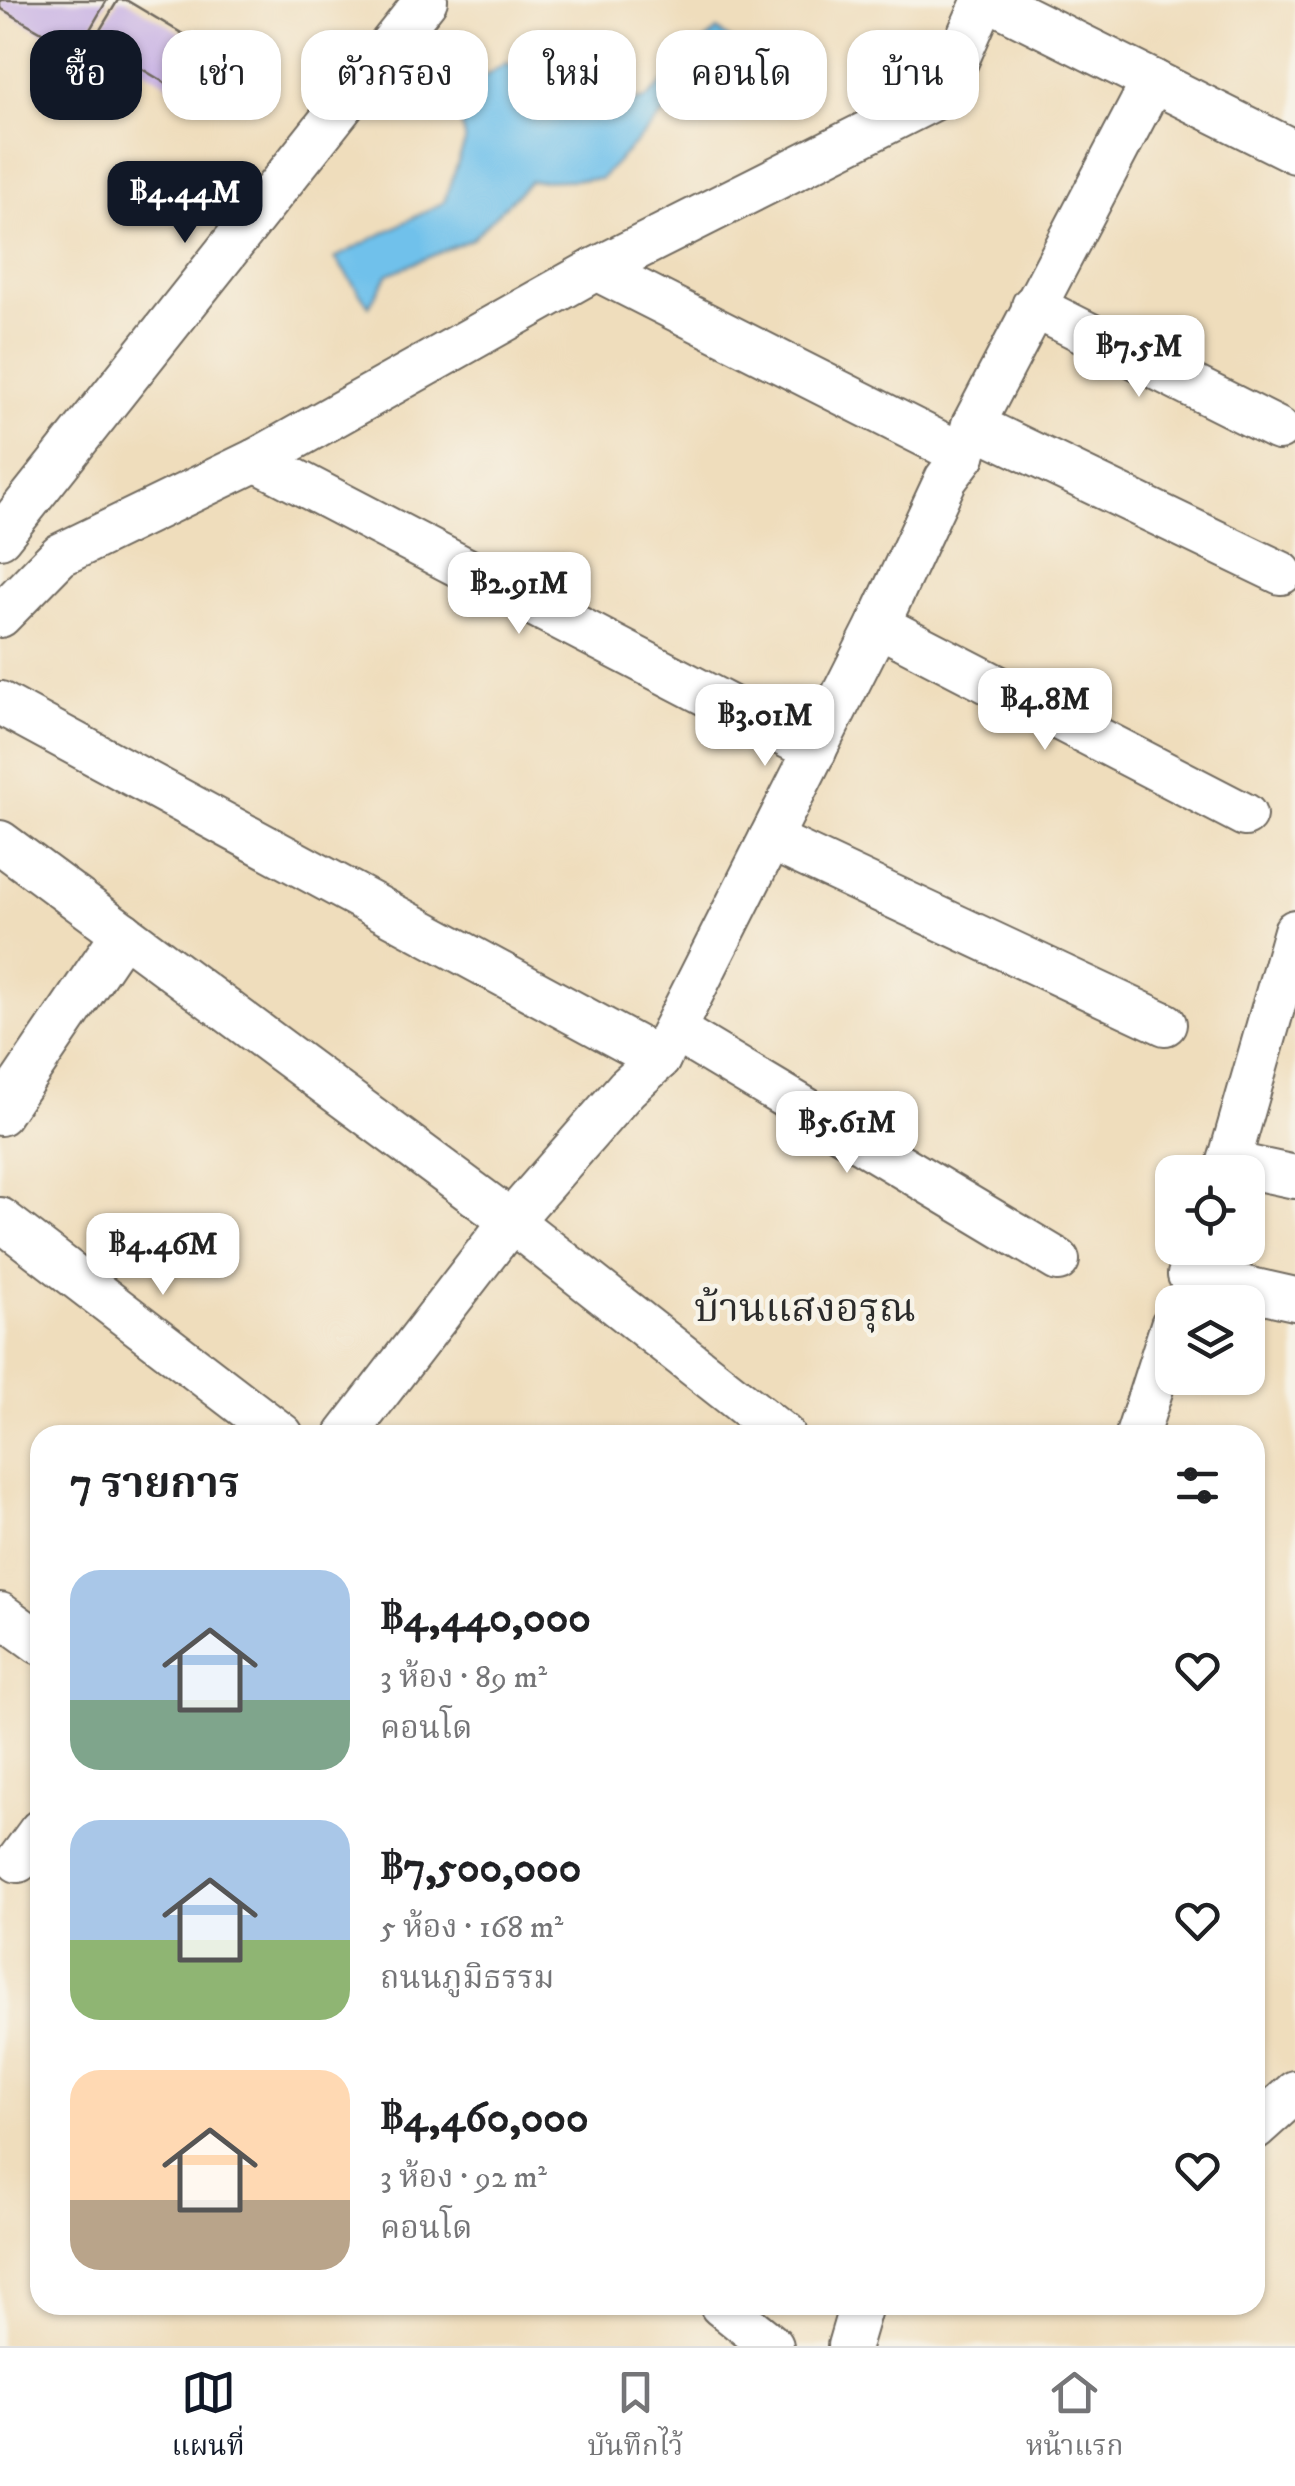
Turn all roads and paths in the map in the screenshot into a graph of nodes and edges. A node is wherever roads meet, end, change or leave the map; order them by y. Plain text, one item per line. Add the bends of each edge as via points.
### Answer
1 (426, 0) edge
2 (987, 0) edge
3 (1152, 81) junction
4 (1295, 152) edge
5 (596, 269) junction
6 (1033, 306) junction
7 (1278, 429) dead end
8 (968, 440) junction
9 (256, 460) junction
10 (0, 537) edge
11 (1281, 573) dead end
12 (0, 616) edge
13 (878, 625) junction
14 (0, 702) edge
15 (815, 750) junction
16 (1245, 815) dead end
17 (770, 839) junction
18 (0, 842) edge
19 (1295, 931) edge
20 (123, 933) junction
21 (1165, 1024) dead end
22 (666, 1045) junction
23 (0, 1114) edge
24 (1232, 1155) edge
25 (1265, 1173) edge
26 (1295, 1177) edge
27 (0, 1220) edge
28 (511, 1221) junction
29 (1058, 1260) dead end
30 (1189, 1275) edge
31 (1295, 1299) edge
32 (1155, 1378) edge
33 (269, 1425) edge
34 (355, 1425) edge
35 (770, 1425) edge
36 (1140, 1425) edge
37 (0, 1614) edge
38 (30, 1636) edge
39 (1295, 2092) edge
40 (1265, 2119) edge
41 (733, 2315) edge
42 (858, 2315) edge
43 (772, 2346) edge
44 (848, 2346) edge

1 - 10 street
2 - 3 street
2 - 5 street via 942,94
3 - 4 street
3 - 6 street
5 - 8 street
5 - 9 street
6 - 7 street
6 - 8 street
8 - 11 street
8 - 13 street
9 - 12 street via 60,554
9 - 15 street
13 - 15 street
13 - 16 street
14 - 22 street
15 - 17 street
17 - 21 street
17 - 22 street
18 - 20 street
19 - 24 street
20 - 23 street
20 - 28 street
22 - 28 street
22 - 29 street
25 - 26 street
27 - 33 street
28 - 34 street
28 - 35 street
30 - 31 street
32 - 36 street
37 - 38 street
39 - 40 street
41 - 43 street
42 - 44 street

